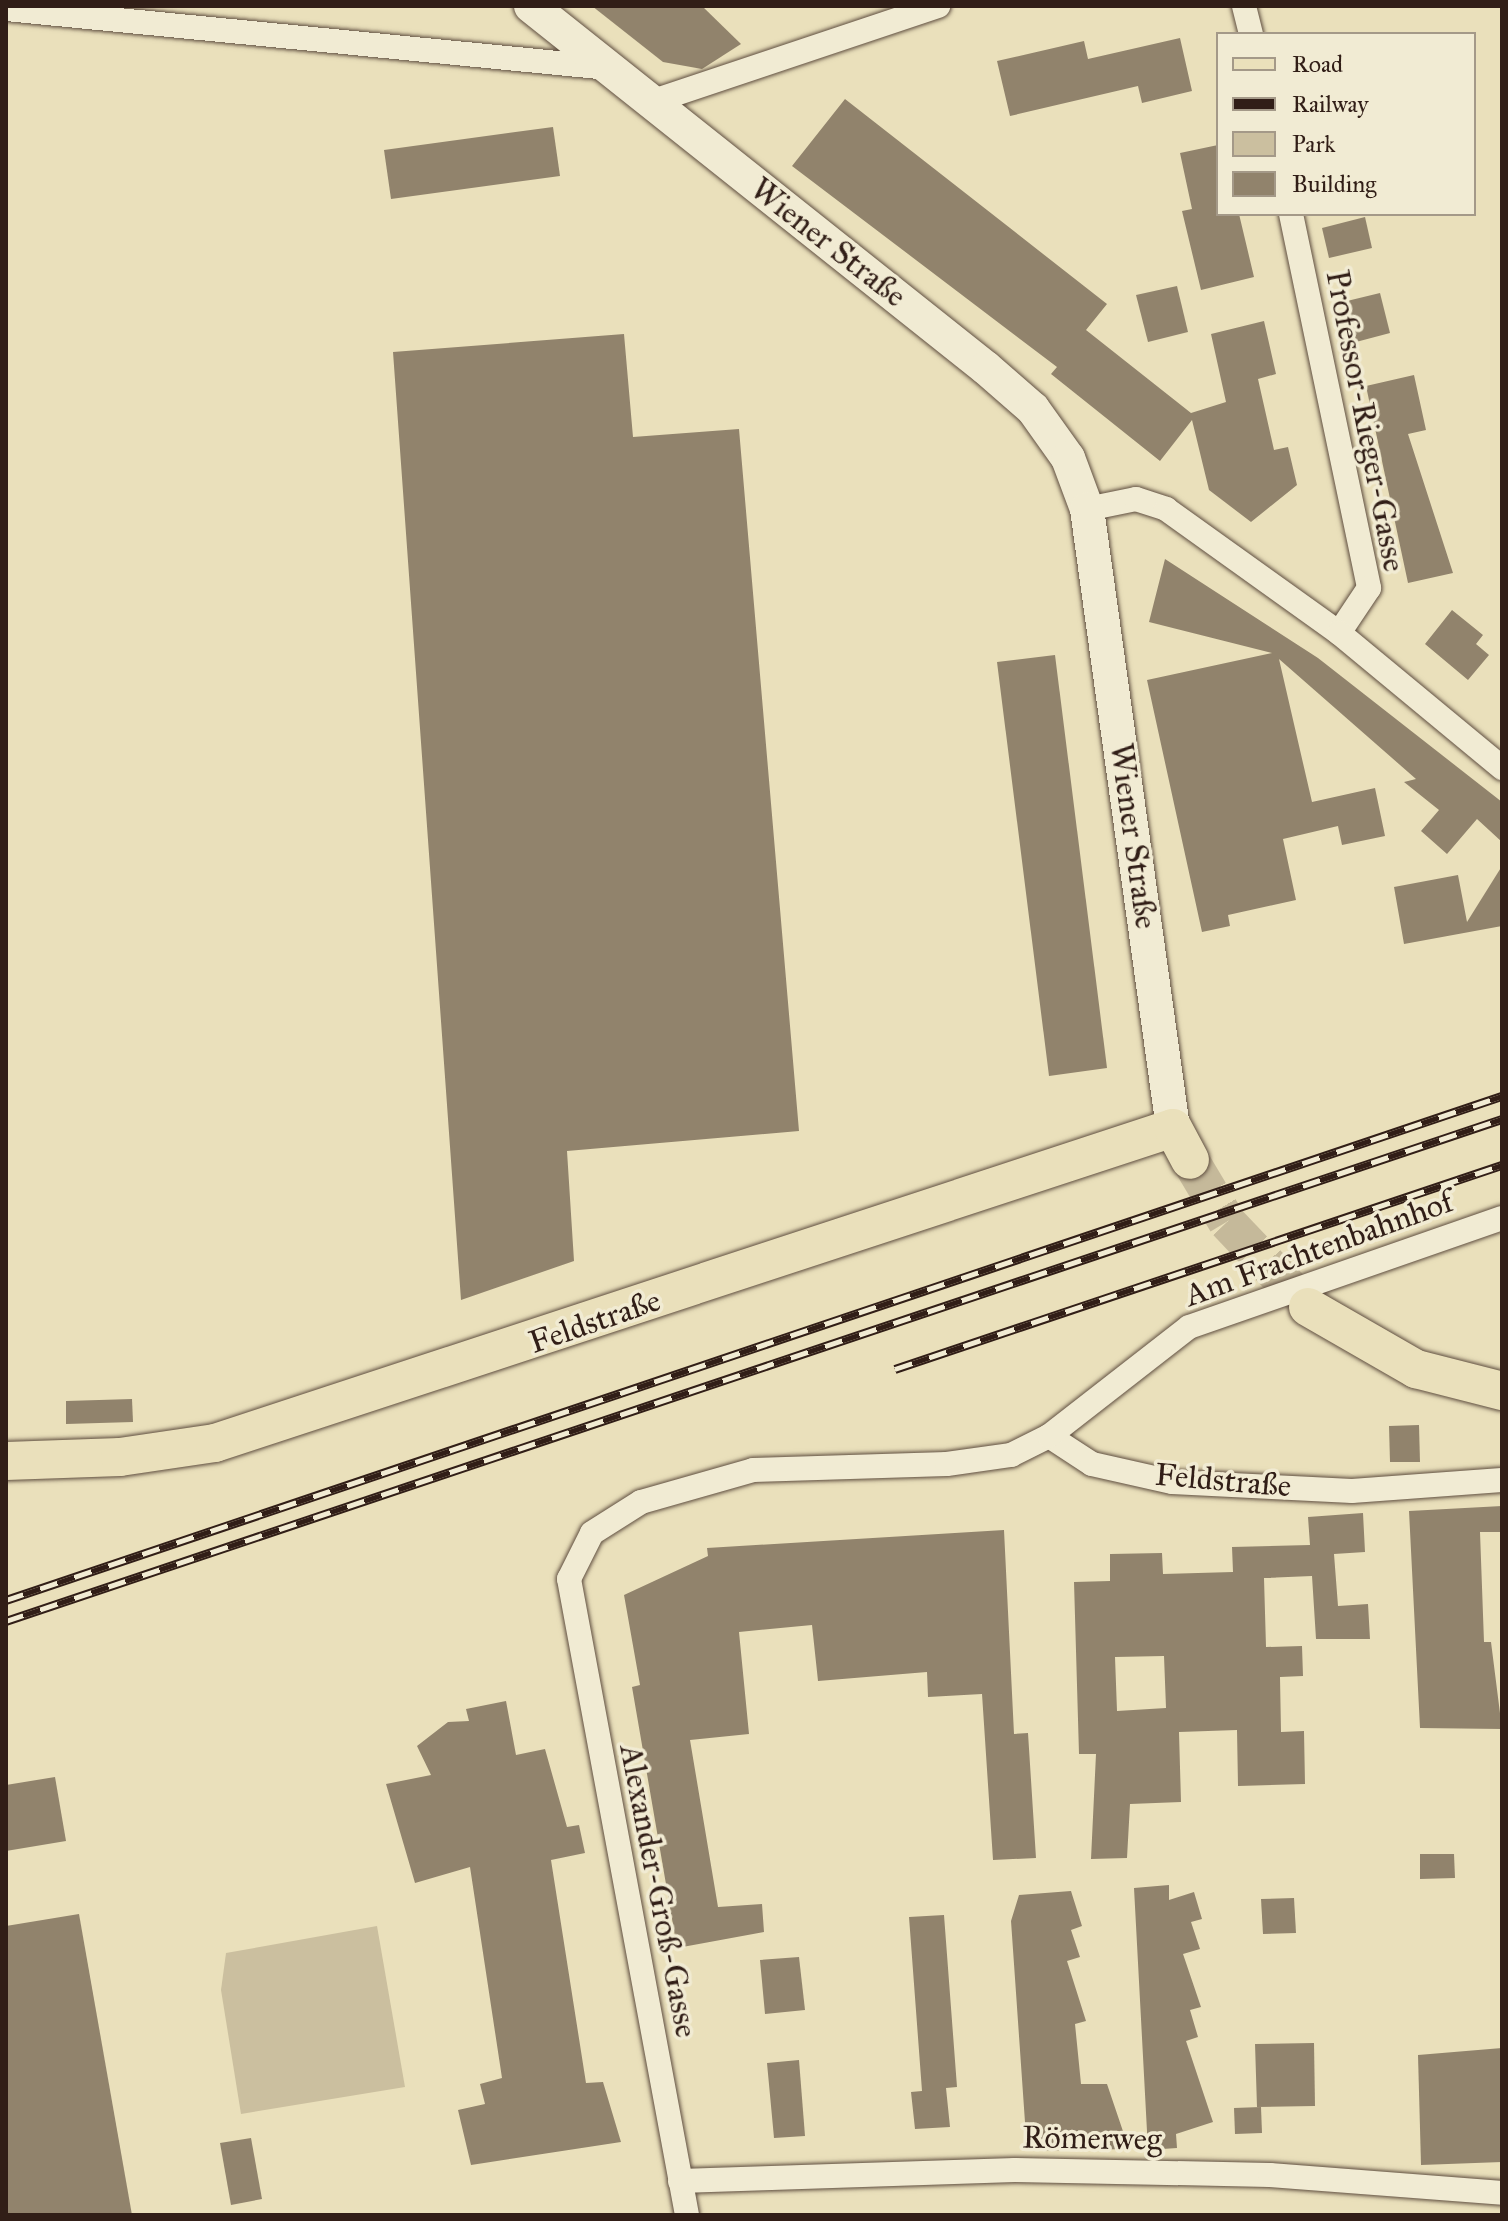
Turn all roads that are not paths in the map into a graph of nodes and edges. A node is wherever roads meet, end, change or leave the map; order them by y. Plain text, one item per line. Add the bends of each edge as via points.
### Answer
1 (531, 6) edge
2 (938, 6) edge
3 (1244, 6) edge
4 (6, 9) edge
5 (1250, 32) edge
6 (609, 68) junction
7 (651, 102) junction
8 (1291, 216) edge
9 (1087, 509) junction
10 (1339, 633) junction
11 (1502, 768) edge
12 (1182, 1144) joint
13 (1502, 1218) edge
14 (1308, 1307) tunnel mouth
15 (1502, 1391) edge
16 (1049, 1436) junction
17 (6, 1461) edge
18 (1502, 1480) edge
19 (680, 2181) junction
20 (1502, 2193) edge
21 (687, 2215) edge

1 - 6 main road, Wiener Straße
2 - 7 street
3 - 5 street
4 - 6 street
6 - 7 main road, Wiener Straße
7 - 9 main road, Wiener Straße via 1033,409 1068,458
8 - 10 street, Professor-Rieger-Gasse via 1369,588
9 - 10 street via 1136,499 1166,509
9 - 12 main road, Wiener Straße
10 - 11 street
12 - 17 main road, Feldstraße via 298,1422 120,1457
13 - 16 street, Am Frachtenbahnhof via 1189,1327
14 - 15 main road via 1416,1369
16 - 18 street, Feldstraße via 1092,1464 1172,1482 1352,1491
16 - 19 street, Alexander-Groß-Gasse via 1011,1455 947,1464 753,1470 641,1502 592,1533 569,1579
19 - 20 street, Römerweg via 1030,2170 1270,2175
19 - 21 street, Alexander-Groß-Gasse

